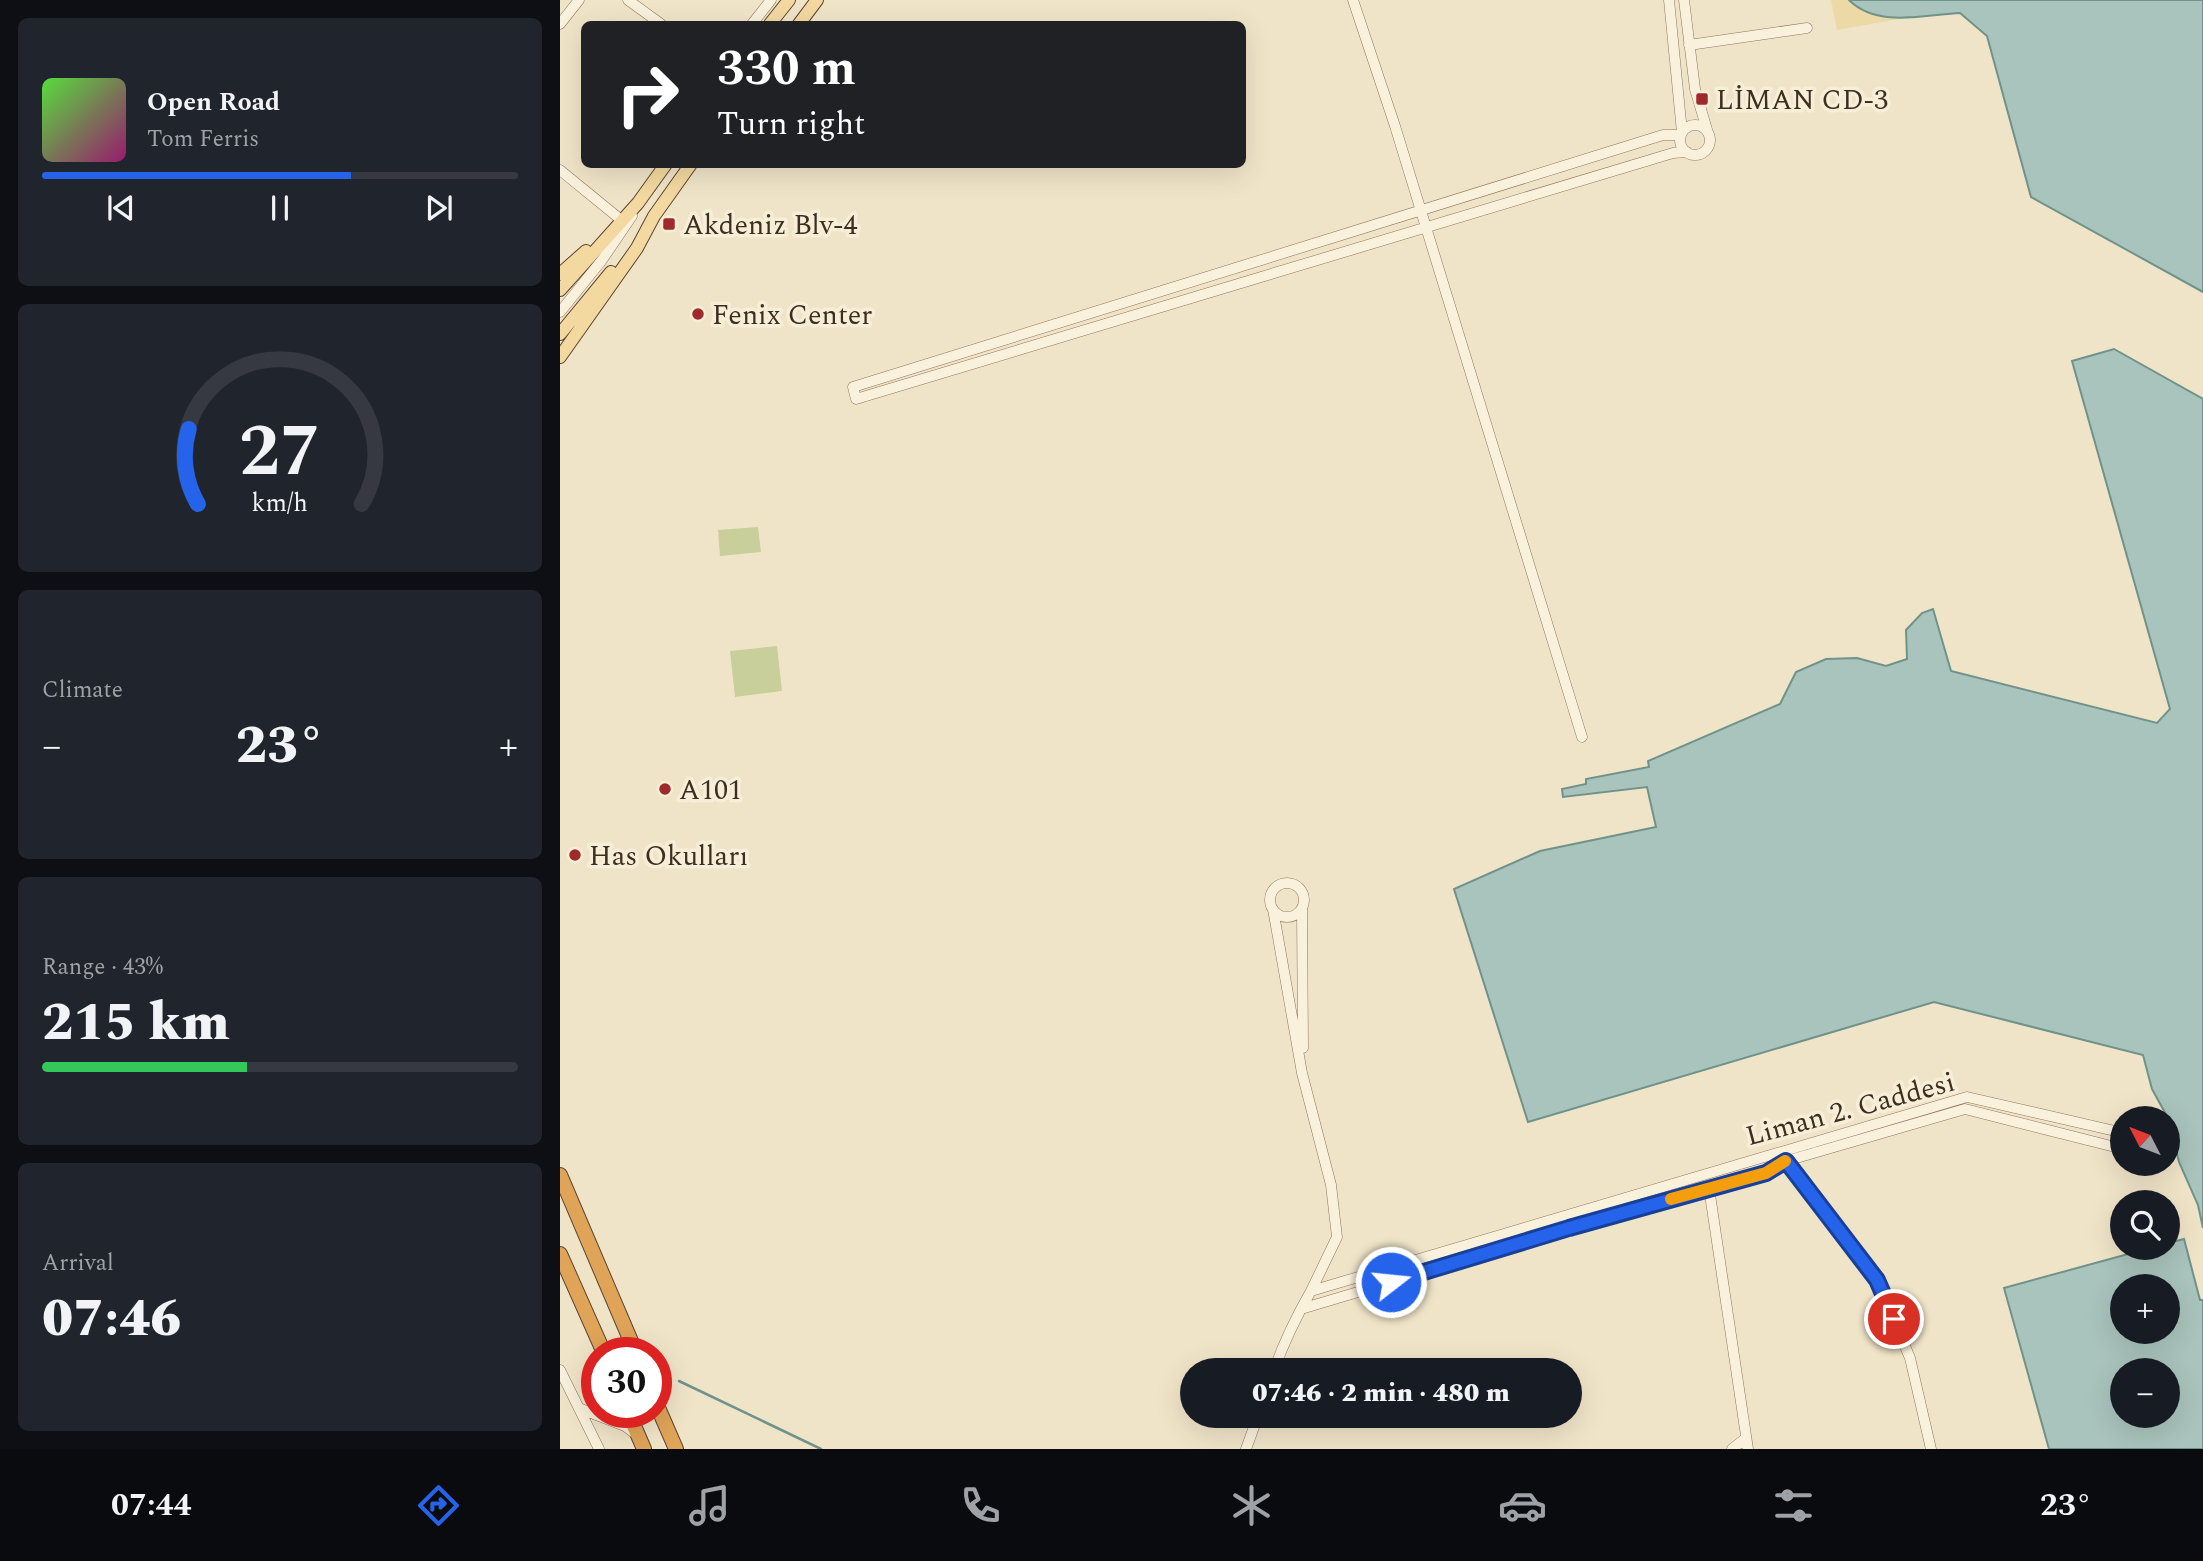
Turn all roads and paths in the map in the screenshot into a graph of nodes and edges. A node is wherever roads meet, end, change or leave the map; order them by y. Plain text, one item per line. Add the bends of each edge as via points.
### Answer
1 (579, 0) edge
2 (628, 0) edge
3 (771, 0) edge
4 (789, 0) edge
5 (817, 0) edge
6 (1353, 0) edge
7 (1669, 0) edge
8 (1684, 0) edge
9 (657, 21) edge
10 (754, 21) edge
11 (773, 21) edge
12 (801, 21) edge
13 (560, 24) edge
14 (1807, 29) dead end
15 (1689, 45) junction
16 (1681, 133) junction
17 (1708, 133) junction
18 (1687, 152) junction
19 (663, 168) edge
20 (688, 168) edge
21 (560, 170) edge
22 (1524, 180) junction
23 (1528, 195) junction
24 (638, 203) junction
25 (1420, 209) junction
26 (654, 216) junction
27 (620, 219) junction
28 (1425, 227) junction
29 (560, 274) edge
30 (560, 290) edge
31 (560, 312) edge
32 (560, 334) edge
33 (560, 357) edge
34 (1582, 737) dead end
35 (1273, 909) junction
36 (1302, 909) junction
37 (1303, 1073) junction
38 (1777, 1151) junction
39 (1786, 1161) junction
40 (560, 1175) edge
41 (1693, 1177) junction
42 (1709, 1188) junction
43 (1698, 1192) junction
44 (560, 1254) edge
45 (1432, 1254) junction
46 (1437, 1269) junction
47 (1311, 1291) junction
48 (1301, 1309) junction
49 (597, 1337) edge
50 (629, 1337) edge
51 (1278, 1358) edge
52 (560, 1370) edge
53 (580, 1409) junction
54 (667, 1428) edge
55 (1254, 1428) edge
56 (1746, 1437) junction
57 (641, 1443) edge
58 (598, 1449) edge
59 (676, 1449) edge
60 (1246, 1449) edge
61 (1732, 1449) edge
62 (1748, 1449) edge
63 (1931, 1449) edge

1 - 13 street
2 - 9 street
3 - 10 street
4 - 11 main road
5 - 12 main road
6 - 25 street
7 - 16 street
8 - 15 street
14 - 15 street
15 - 17 street
16 - 17 street via 1698,125
16 - 18 street via 1681,145
16 - 22 street
17 - 18 street via 1704,152
18 - 23 street
19 - 24 main road
20 - 26 main road
21 - 27 street
22 - 23 street
22 - 25 street
23 - 28 street
24 - 27 main road
24 - 30 main road
24 - 31 street via 622,232
25 - 28 street
25 - 28 street via 853,387 856,398
26 - 32 main road
26 - 33 main road via 637,248
27 - 29 main road
28 - 34 street
35 - 36 street via 1287,917
35 - 36 street via 1271,892 1284,882 1303,892
35 - 37 street
36 - 37 street
37 - 47 street via 1331,1185 1337,1237
38 - 39 street
38 - 39 street, Liman 2. Caddesi via 1967,1097 2115,1131 2120,1138 2111,1146 1965,1110
38 - 41 street, Liman 2. Caddesi
39 - 42 street, Liman 2. Caddesi via 1766,1173
39 - 63 street via 1877,1280 1910,1358
40 - 50 highway
41 - 43 street
41 - 45 street, Liman 2. Caddesi
42 - 43 street, Liman 2. Caddesi
42 - 56 street
43 - 46 street, Liman 2. Caddesi
44 - 49 highway
45 - 46 street
45 - 47 street, Liman 2. Caddesi
46 - 48 street, Liman 2. Caddesi
47 - 48 street
48 - 51 street
52 - 53 street
53 - 57 street via 625,1426
53 - 58 street
54 - 59 highway
55 - 60 street
56 - 61 street
56 - 62 street

